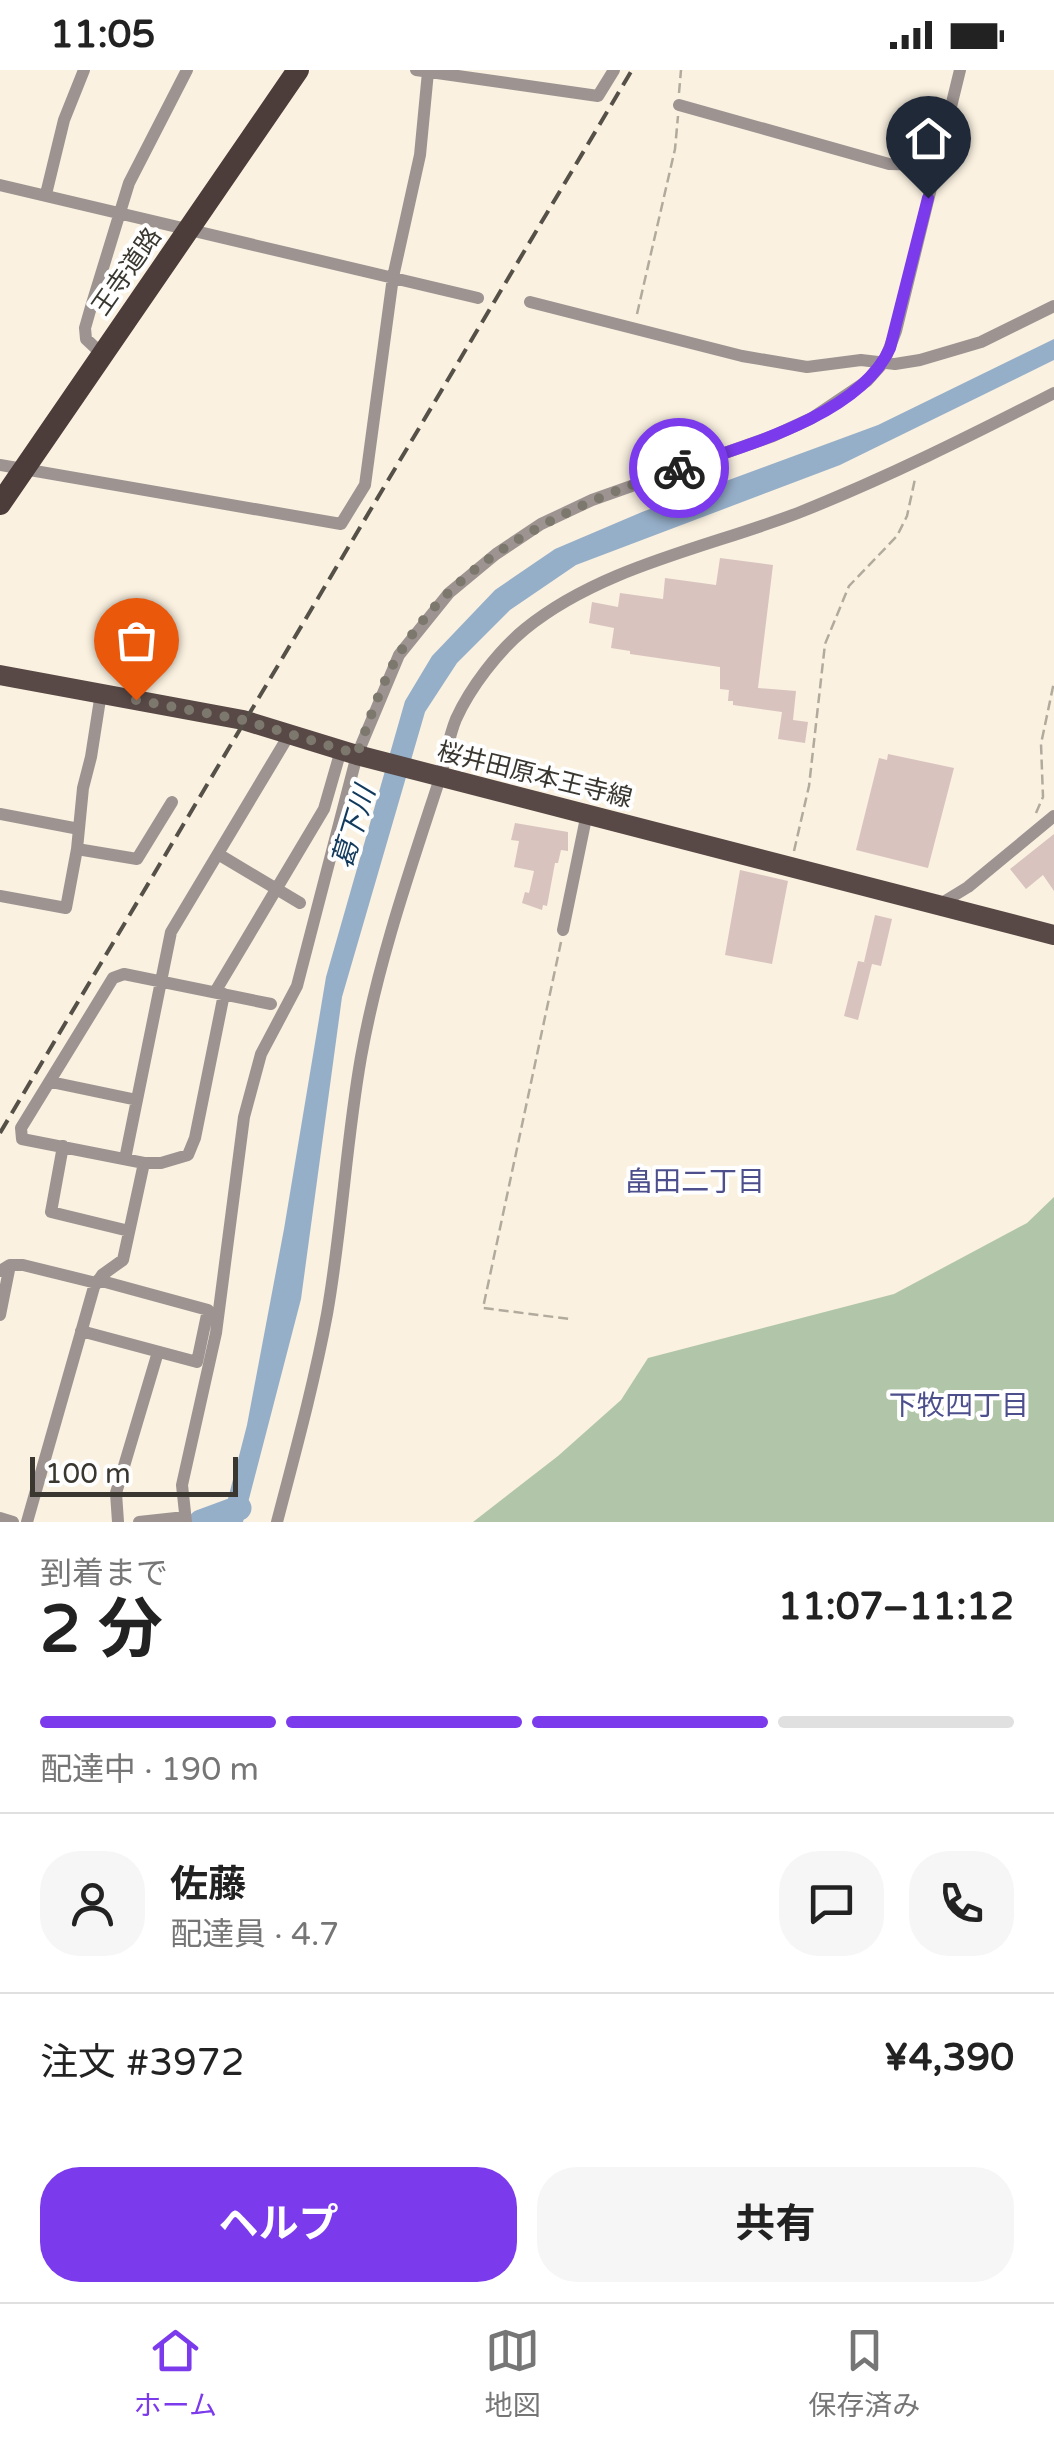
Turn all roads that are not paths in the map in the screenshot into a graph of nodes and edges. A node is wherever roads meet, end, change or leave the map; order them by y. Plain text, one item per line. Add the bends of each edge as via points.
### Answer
1 (84, 70) edge
2 (187, 70) edge
3 (298, 70) edge
4 (614, 70) edge
5 (960, 70) edge
6 (422, 71) edge
7 (508, 76) edge
8 (678, 105) road end
9 (936, 165) junction
10 (0, 185) edge
11 (46, 194) junction
12 (121, 212) junction
13 (189, 228) junction
14 (393, 277) junction
15 (478, 298) dead end
16 (530, 302) dead end
17 (1054, 306) edge
18 (102, 354) junction
19 (884, 362) junction
20 (1054, 394) edge
21 (0, 465) edge
22 (24, 469) junction
23 (0, 504) edge
24 (0, 675) edge
25 (101, 693) junction
26 (289, 734) junction
27 (349, 752) junction
28 (441, 775) junction
29 (172, 802) dead end
30 (587, 812) junction
31 (0, 814) edge
32 (1054, 816) edge
33 (79, 829) junction
34 (77, 849) junction
35 (218, 854) junction
36 (276, 889) junction
37 (0, 896) edge
38 (300, 904) dead end
39 (938, 906) junction
40 (563, 930) road end
41 (1054, 935) edge
42 (161, 982) junction
43 (220, 993) junction
44 (271, 1004) dead end
45 (51, 1082) junction
46 (137, 1100) junction
47 (63, 1146) junction
48 (125, 1159) junction
49 (144, 1162) junction
50 (129, 1231) junction
51 (5, 1268) edge
52 (97, 1282) junction
53 (0, 1315) edge
54 (81, 1331) junction
55 (158, 1352) junction
56 (0, 1518) edge
57 (186, 1520) edge
58 (13, 1522) edge
59 (27, 1522) edge
60 (118, 1522) edge
61 (139, 1522) edge
62 (277, 1522) edge

1 - 11 street
2 - 12 street via 140,158
3 - 13 highway, 王寺道路
4 - 7 street via 598,96
5 - 9 street
6 - 7 street
6 - 14 street via 420,155
8 - 9 street via 890,164
9 - 19 street
10 - 11 street
11 - 12 street
12 - 13 street
12 - 18 street via 85,328 86,339
13 - 14 street
13 - 18 highway, 王寺道路
14 - 15 street
14 - 22 street via 364,485 341,524
16 - 19 street via 784,365
17 - 19 street via 982,342 920,360
18 - 22 highway, 王寺道路
19 - 27 street via 868,381 812,418 592,500 496,554 449,594 398,655
20 - 28 street via 799,512 569,601 524,629 475,687 457,718
21 - 22 street
22 - 23 highway, 王寺道路
24 - 25 main road, 桜井田原本王寺線
25 - 26 main road, 桜井田原本王寺線
25 - 33 street
26 - 27 main road, 桜井田原本王寺線
26 - 35 street
27 - 28 main road, 桜井田原本王寺線
27 - 36 street
27 - 57 street via 296,986 262,1054 244,1117 216,1333 182,1484
28 - 30 main road, 桜井田原本王寺線
28 - 62 street via 370,1013 327,1315
29 - 34 street via 137,859
30 - 39 main road, 桜井田原本王寺線
30 - 40 street
31 - 33 street
32 - 39 street
33 - 34 street
34 - 37 street via 66,908
35 - 36 street
35 - 42 street via 171,932
36 - 38 street
36 - 43 street
39 - 41 main road, 桜井田原本王寺線
42 - 43 street
42 - 45 street via 113,978
42 - 46 street
43 - 44 street
43 - 49 street via 192,1148 180,1159
45 - 46 street
45 - 47 street via 21,1128 22,1138
46 - 48 street
47 - 48 street
47 - 50 street via 51,1212
48 - 49 street
49 - 50 street
50 - 52 street via 123,1260
51 - 52 street
51 - 53 street
52 - 54 street
52 - 55 street via 208,1310 197,1362
54 - 55 street
54 - 59 street
55 - 60 street via 116,1494
56 - 58 street
57 - 61 street

